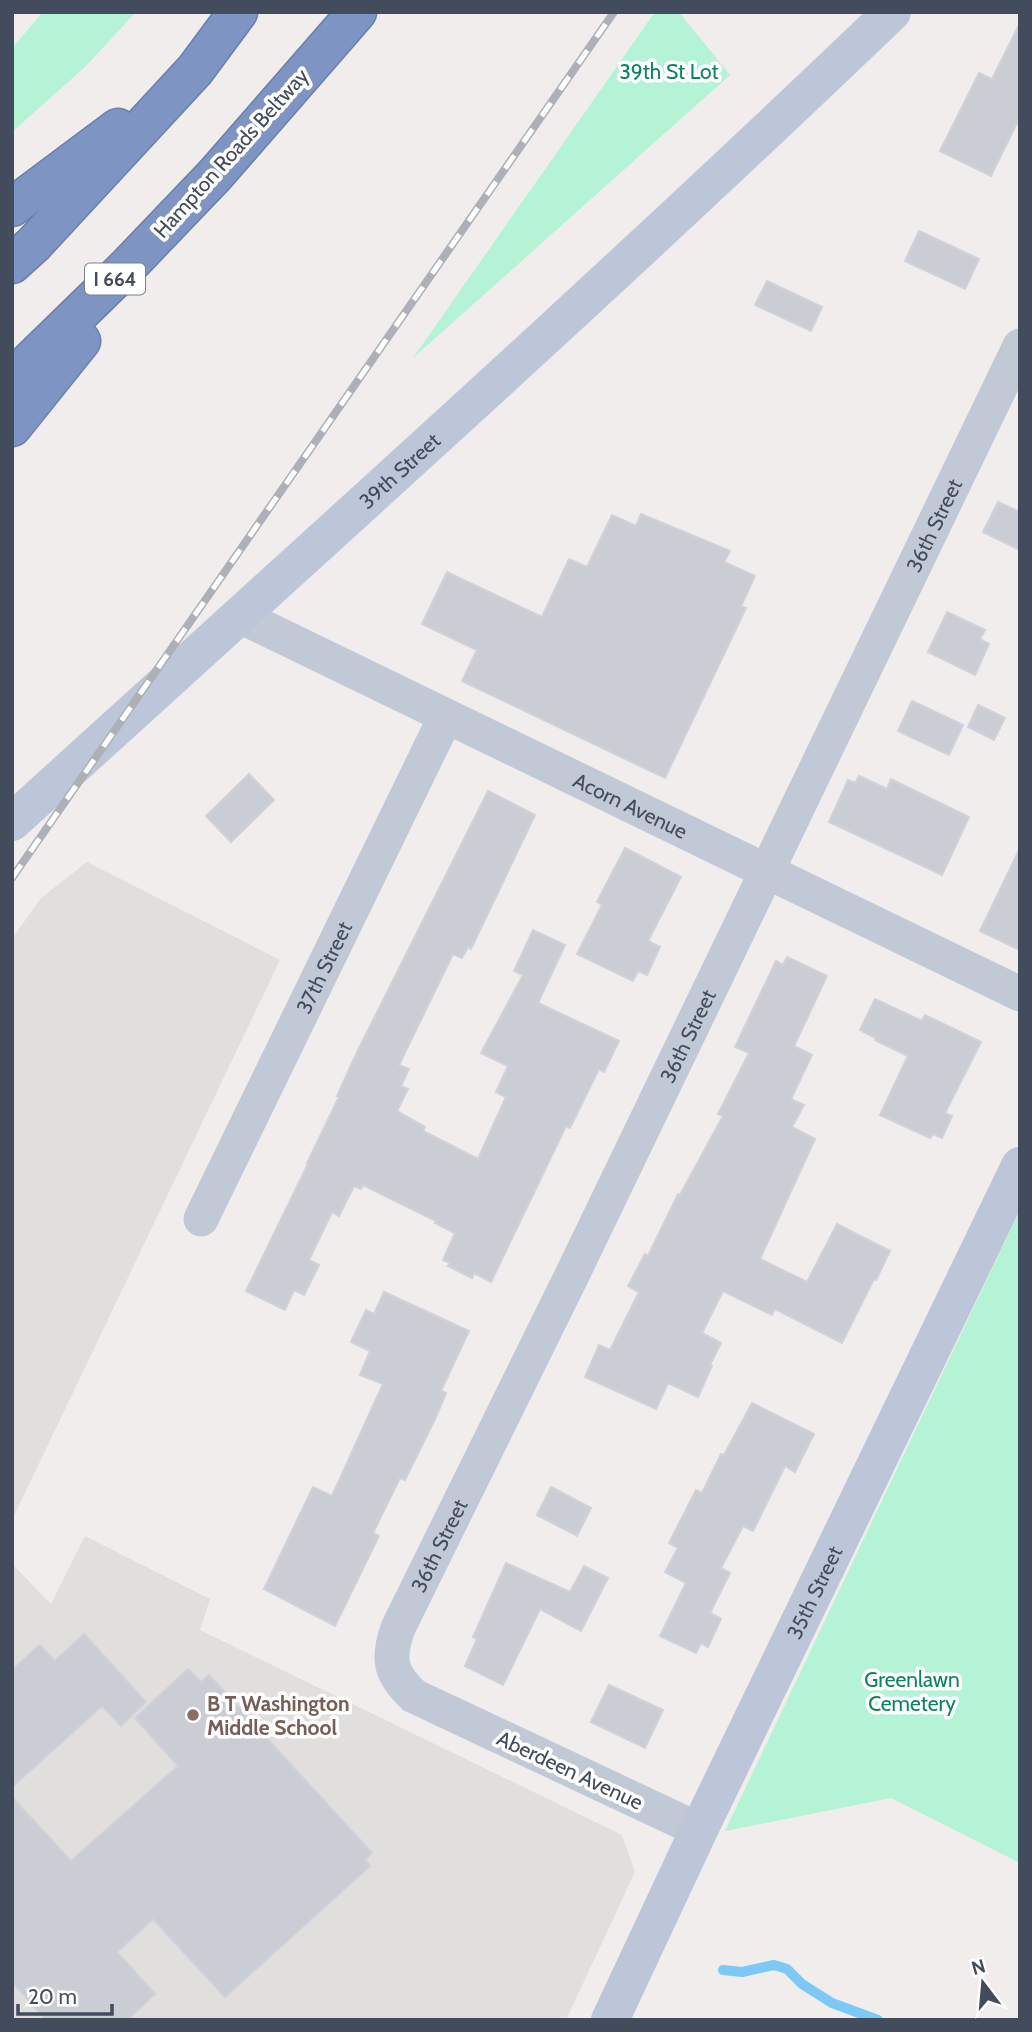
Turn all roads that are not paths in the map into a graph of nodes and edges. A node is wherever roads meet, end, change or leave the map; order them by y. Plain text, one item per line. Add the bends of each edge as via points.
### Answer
1 (238, 12) edge
2 (357, 12) edge
3 (892, 12) edge
4 (195, 69) junction
5 (215, 175) junction
6 (12, 207) edge
7 (12, 264) edge
8 (1020, 346) edge
9 (12, 379) edge
10 (12, 427) edge
11 (240, 616) junction
12 (446, 716) junction
13 (12, 822) edge
14 (767, 873) junction
15 (1020, 995) edge
16 (1020, 1166) edge
17 (201, 1219) dead end
18 (442, 1709) joint
19 (699, 1830) junction
20 (610, 2020) edge

1 - 4 highway
2 - 5 highway, Hampton Roads Beltway / I 664
3 - 11 main road, 39th Street
4 - 6 highway
4 - 7 highway
5 - 9 highway, Hampton Roads Beltway / I 664
5 - 10 highway
8 - 14 street, 36th Street
11 - 12 street, Acorn Avenue
11 - 13 main road, 39th Street
12 - 14 street, Acorn Avenue
12 - 17 street, 37th Street
14 - 15 street, Acorn Avenue
14 - 18 street, 36th Street via 397,1629 391,1646 392,1666 400,1683 414,1696
16 - 19 main road, 35th Street
18 - 19 street, Aberdeen Avenue
19 - 20 main road, 35th Street

